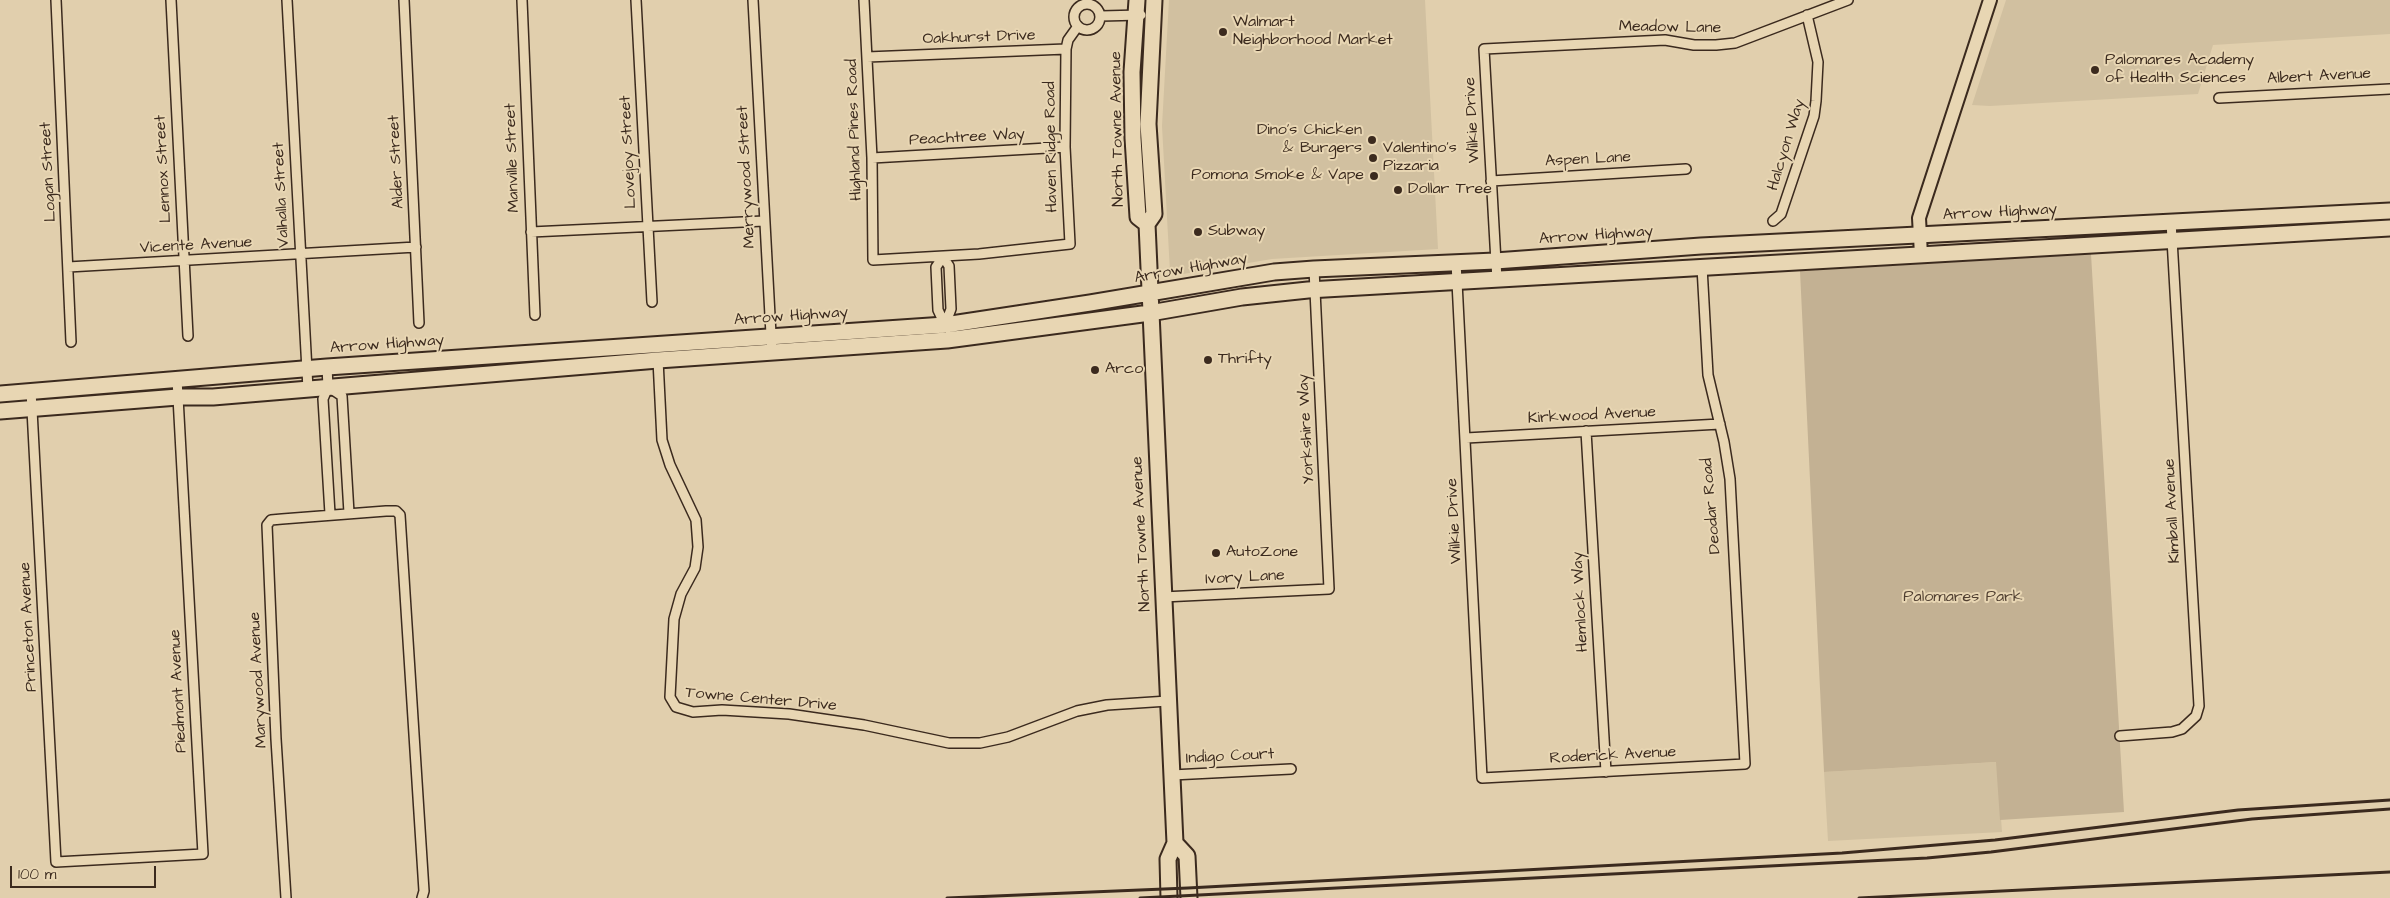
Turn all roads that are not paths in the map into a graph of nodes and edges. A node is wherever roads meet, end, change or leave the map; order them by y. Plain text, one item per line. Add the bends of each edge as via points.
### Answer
1 (56, 0) edge
2 (171, 0) edge
3 (287, 0) edge
4 (404, 0) edge
5 (522, 0) edge
6 (636, 0) edge
7 (753, 0) edge
8 (864, 0) edge
9 (1848, 0) edge
10 (1990, 0) edge
11 (1136, 7) edge
12 (1153, 7) edge
13 (1807, 15) junction
14 (1101, 16) junction
15 (1078, 26) junction
16 (1066, 49) junction
17 (1484, 49) joint
18 (867, 57) junction
19 (2390, 89) edge
20 (2219, 98) dead end
21 (1065, 148) junction
22 (872, 158) junction
23 (1686, 169) dead end
24 (1491, 181) junction
25 (2390, 211) edge
26 (764, 221) junction
27 (1772, 221) dead end
28 (2171, 222) junction
29 (1147, 224) junction
30 (647, 227) junction
31 (2390, 228) edge
32 (532, 232) junction
33 (1919, 235) junction
34 (2172, 240) junction
35 (1701, 246) junction
36 (416, 247) junction
37 (300, 255) junction
38 (1921, 255) junction
39 (943, 257) junction
40 (1495, 260) junction
41 (184, 261) junction
42 (1456, 262) junction
43 (68, 267) junction
44 (1702, 267) junction
45 (1314, 268) junction
46 (1497, 280) junction
47 (1456, 282) junction
48 (1315, 289) junction
49 (1149, 294) junction
50 (652, 302) dead end
51 (1150, 313) junction
52 (535, 315) dead end
53 (420, 323) dead end
54 (945, 325) junction
55 (770, 335) junction
56 (188, 336) dead end
57 (71, 342) dead end
58 (772, 353) junction
59 (658, 360) junction
60 (327, 367) junction
61 (307, 369) junction
62 (177, 379) junction
63 (328, 386) junction
64 (308, 389) junction
65 (31, 391) junction
66 (0, 394) edge
67 (178, 397) junction
68 (32, 408) junction
69 (0, 411) edge
70 (1720, 424) junction
71 (1586, 431) junction
72 (1466, 438) junction
73 (349, 513) junction
74 (330, 514) junction
75 (1329, 589) joint
76 (1163, 597) junction
77 (1168, 701) junction
78 (2120, 736) dead end
79 (1745, 764) joint
80 (1291, 769) dead end
81 (1606, 772) junction
82 (1172, 775) junction
83 (1482, 778) joint
84 (1175, 843) junction
85 (56, 862) joint
86 (286, 898) edge
87 (422, 898) edge
88 (1170, 898) edge
89 (1189, 898) edge

1 - 43 street, Logan Street
2 - 41 street, Lennox Street
3 - 37 street, Valhalla Street
4 - 36 street, Alder Street
5 - 32 street, Manville Street
6 - 30 street, Lovejoy Street
7 - 26 street, Merrywood Street
8 - 18 street, Highland Pines Road
9 - 13 street, Meadow Lane
10 - 33 main road via 1919,218
11 - 12 street
11 - 14 street
11 - 29 main road, North Towne Avenue via 1133,138 1138,217
12 - 29 main road, North Towne Avenue via 1148,124 1154,214
13 - 17 street, Meadow Lane via 1735,43 1716,46 1665,40
13 - 27 street, Halcyon Way via 1818,62 1814,116 1781,214
14 - 15 street via 1093,29 1085,30
14 - 15 street via 1094,5 1082,4 1074,14
15 - 16 street
16 - 18 street, Oakhurst Drive
16 - 21 street, Haven Ridge Road
17 - 24 street, Wilkie Drive
18 - 22 street, Highland Pines Road
19 - 20 street, Albert Avenue
21 - 22 street, Peachtree Way
21 - 39 street, Haven Ridge Road via 1070,244
22 - 39 street, Highland Pines Road via 874,260
23 - 24 street, Aspen Lane
24 - 40 street, Wilkie Drive
25 - 28 main road, Arrow Highway
26 - 30 street
26 - 55 street, Merrywood Street
28 - 33 main road, Arrow Highway
28 - 34 street, Kimball Avenue
29 - 49 main road, North Towne Avenue
30 - 32 street
30 - 50 street, Lovejoy Street
31 - 34 main road
32 - 52 street, Manville Street
33 - 35 main road, Arrow Highway
33 - 38 main road
34 - 38 main road
34 - 78 street, Kimball Avenue via 2199,706 2196,716 2182,729
35 - 40 main road, Arrow Highway
35 - 44 main road, Deodar Road
36 - 37 street, Vicente Avenue
36 - 53 street, Alder Street
37 - 41 street, Vicente Avenue
37 - 61 street, Valhalla Street
38 - 44 main road
39 - 54 street via 949,266 951,309
39 - 54 street via 936,267 938,310
40 - 42 main road, Arrow Highway
40 - 46 street, Wilkie Drive
41 - 43 street, Vicente Avenue
41 - 56 street, Lennox Street
42 - 45 main road, Arrow Highway
42 - 47 street, Wilkie Drive
43 - 57 street, Logan Street
44 - 46 main road
44 - 70 street, Deodar Road via 1708,375
45 - 48 street, Yorkshire Way
45 - 49 main road, Arrow Highway
46 - 47 main road
47 - 48 main road
47 - 72 street, Wilkie Drive
48 - 51 main road via 1242,297
48 - 75 street, Yorkshire Way
49 - 51 main road, North Towne Avenue
49 - 54 main road, Arrow Highway
51 - 58 main road via 998,335
51 - 76 main road, North Towne Avenue
54 - 55 main road, Arrow Highway
55 - 58 street, Merrywood Street
55 - 60 main road, Arrow Highway
58 - 59 main road
59 - 63 main road
59 - 77 street, Towne Center Drive via 662,440 696,520 698,547 695,568 681,594 674,619 670,697 676,707 693,712 722,710 789,714 864,725 949,743 980,743 1107,704
60 - 61 main road, Arrow Highway
60 - 63 street
61 - 62 main road, Arrow Highway
61 - 64 street, Valhalla Street
62 - 65 main road, Arrow Highway
62 - 67 street, Piedmont Avenue
63 - 64 main road
63 - 73 street via 342,396
63 - 74 street via 324,399
64 - 67 main road
65 - 66 main road, Arrow Highway
65 - 68 street, Princeton Avenue
67 - 68 main road
67 - 85 street, Piedmont Avenue via 203,854
68 - 69 main road
68 - 85 street, Princeton Avenue
70 - 71 street, Kirkwood Avenue
70 - 79 street, Deodar Road via 1730,479
71 - 72 street, Kirkwood Avenue
71 - 81 street, Hemlock Way
72 - 83 street, Wilkie Drive
73 - 74 street, Marywood Avenue
73 - 87 street, Marywood Avenue via 396,511 400,516
74 - 86 street, Marywood Avenue via 270,520 267,525
75 - 76 street, Ivory Lane
76 - 77 main road, North Towne Avenue
77 - 82 main road, North Towne Avenue
79 - 81 street, Roderick Avenue
80 - 82 street, Indigo Court
81 - 83 street, Roderick Avenue
82 - 84 main road, North Towne Avenue
84 - 88 main road, North Towne Avenue via 1168,859
84 - 89 main road, North Towne Avenue via 1187,856

